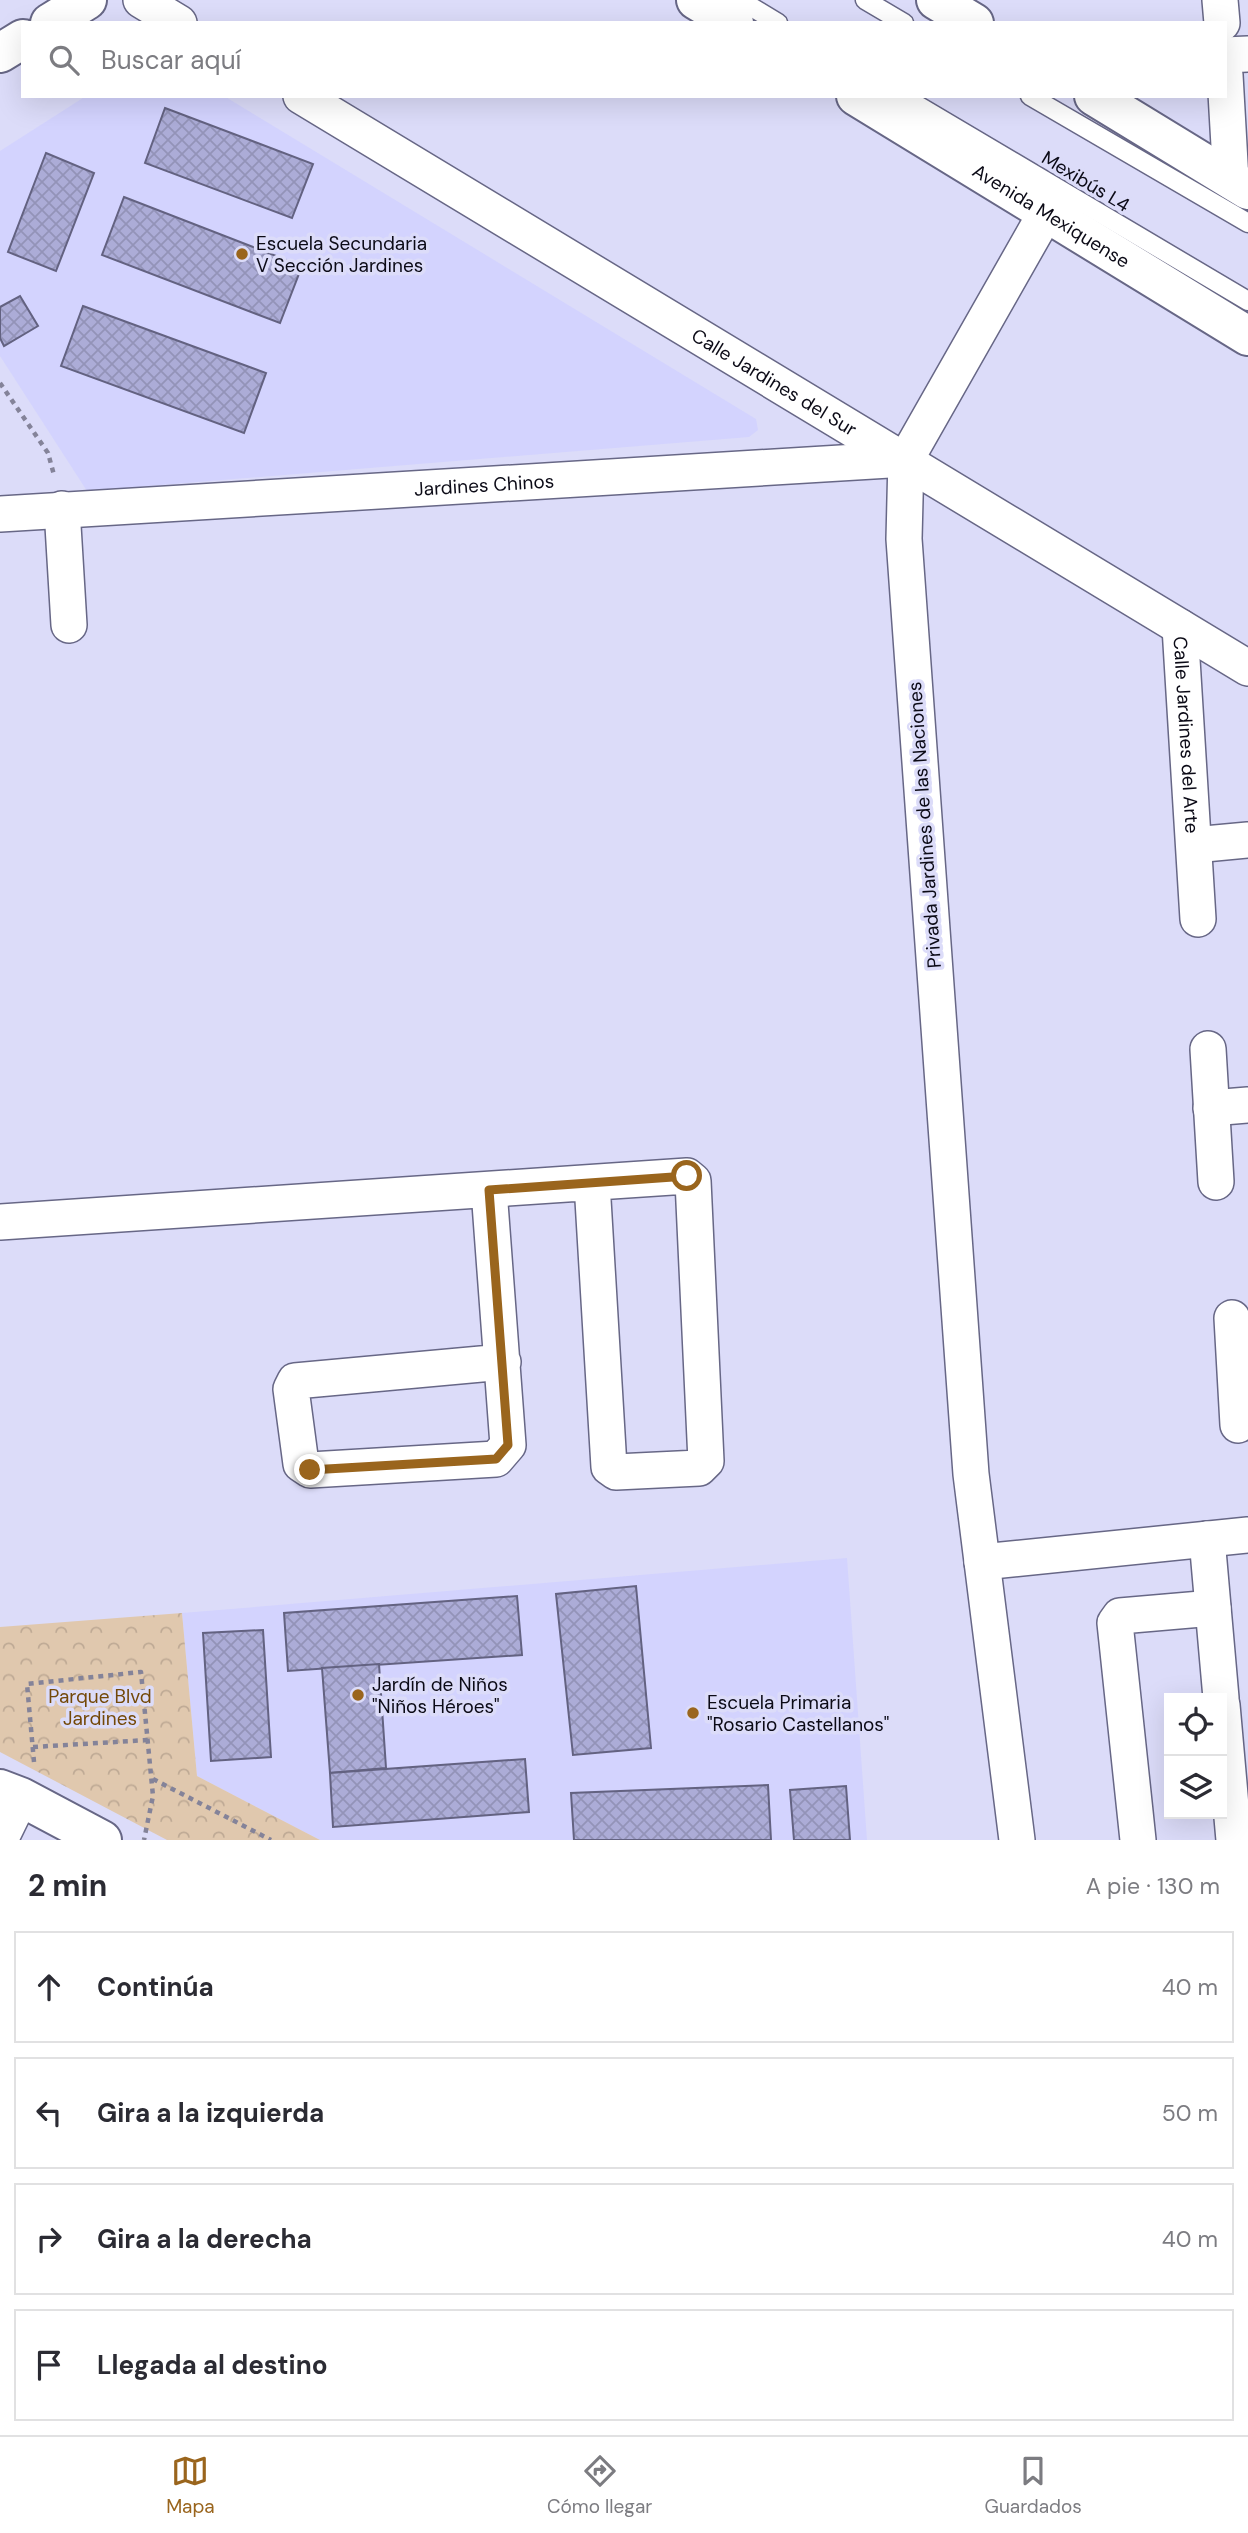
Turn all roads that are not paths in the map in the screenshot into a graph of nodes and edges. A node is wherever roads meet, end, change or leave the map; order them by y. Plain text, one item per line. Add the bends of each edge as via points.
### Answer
1 (87, 0) edge
2 (141, 0) edge
3 (696, 0) edge
4 (740, 0) edge
5 (865, 0) edge
6 (936, 0) edge
7 (977, 0) edge
8 (1220, 0) edge
9 (53, 21) edge
10 (176, 21) edge
11 (731, 21) edge
12 (775, 21) edge
13 (901, 21) edge
14 (973, 21) edge
15 (977, 21) edge
16 (1222, 21) edge
17 (21, 40) edge
18 (0, 53) edge
19 (1248, 54) edge
20 (1227, 55) edge
21 (1227, 90) edge
22 (304, 98) edge
23 (859, 98) edge
24 (905, 98) edge
25 (1033, 98) edge
26 (1097, 98) edge
27 (1240, 186) edge
28 (1047, 211) junction
29 (1248, 223) edge
30 (1248, 301) edge
31 (1248, 336) edge
32 (906, 459) junction
33 (62, 509) junction
34 (0, 514) edge
35 (69, 625) dead end
36 (1180, 627) junction
37 (1248, 668) edge
38 (1248, 839) edge
39 (1194, 845) junction
40 (1198, 919) dead end
41 (1208, 1049) dead end
42 (1248, 1105) edge
43 (1211, 1108) junction
44 (1216, 1182) dead end
45 (592, 1184) junction
46 (489, 1190) junction
47 (0, 1222) edge
48 (1232, 1318) dead end
49 (503, 1362) junction
50 (1241, 1365) edge
51 (1238, 1425) dead end
52 (1248, 1535) edge
53 (1206, 1539) junction
54 (982, 1562) junction
55 (1213, 1608) junction
56 (1221, 1693) edge
57 (1227, 1756) edge
58 (11, 1793) edge
59 (0, 1840) edge
60 (102, 1840) edge
61 (1017, 1840) edge
62 (1138, 1840) edge
63 (1234, 1840) edge

1 - 9 main road
2 - 10 street
3 - 11 main road
4 - 12 lane
5 - 13 lane
6 - 14 main road
7 - 15 street
8 - 16 street
17 - 18 main road
19 - 20 street
21 - 27 street
22 - 32 street, Calle Jardines del Sur
23 - 28 main road, Avenida Mexiquense
24 - 30 lane, Mexibús L4
25 - 29 lane
26 - 27 main road
28 - 31 main road, Avenida Mexiquense
28 - 32 street, Privada Jardines de las Naciones
32 - 33 street, Jardines Chinos
32 - 36 street, Calle Jardines del Sur
32 - 54 street, Privada Jardines de las Naciones via 904,539 971,1474
33 - 34 street, Jardines Chinos
33 - 35 street
36 - 37 street, Calle Jardines del Sur
36 - 39 street, Calle Jardines del Arte
38 - 39 street, Calle Jardines del Arte
39 - 40 street, Calle Jardines del Arte
41 - 43 street
42 - 43 street
43 - 44 street
45 - 45 street via 609,1467 616,1472 699,1468 706,1461 693,1181 687,1176
45 - 46 street
46 - 47 street
46 - 49 street
48 - 50 street
49 - 49 street via 295,1381 291,1389 301,1464 310,1470 496,1459 508,1445
50 - 51 street
52 - 53 street
53 - 54 street
53 - 55 street
54 - 61 street, Privada Jardines de las Naciones
55 - 56 street
55 - 62 street via 1120,1616 1115,1623
57 - 63 street
58 - 59 street
58 - 60 main road

